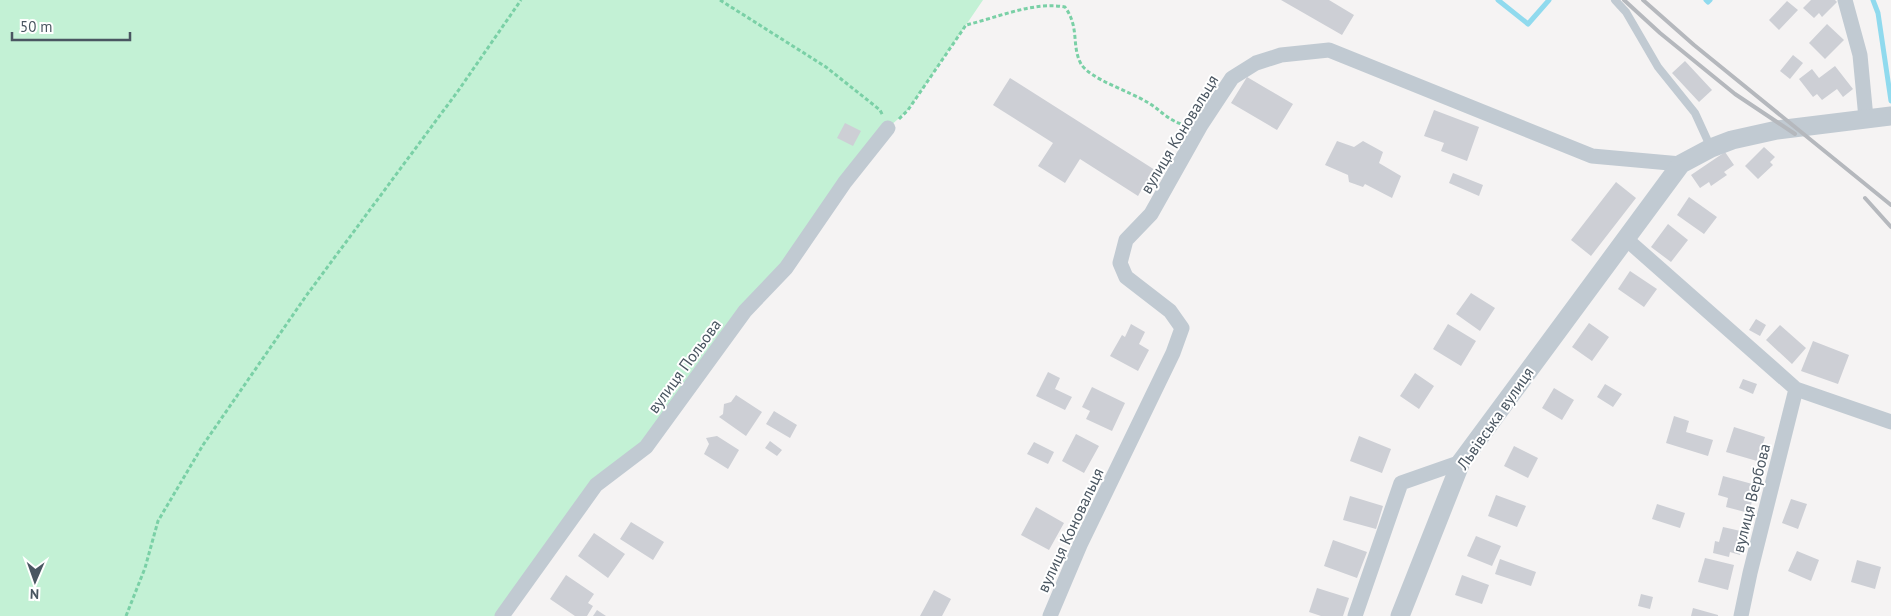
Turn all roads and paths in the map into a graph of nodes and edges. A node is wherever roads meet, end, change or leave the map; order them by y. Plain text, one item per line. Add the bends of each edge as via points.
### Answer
1 (521, 0) edge
2 (720, 0) edge
3 (1615, 0) edge
4 (1845, 0) edge
5 (1891, 116) edge
6 (1866, 118) junction
7 (1201, 125) junction
8 (888, 128) junction
9 (1711, 148) junction
10 (1681, 164) junction
11 (1625, 238) junction
12 (1796, 389) junction
13 (1891, 422) edge
14 (1461, 462) junction
15 (126, 616) edge
16 (502, 616) edge
17 (1050, 616) edge
18 (1355, 616) edge
19 (1400, 616) edge
20 (1741, 616) edge

1 - 15 path via 203,445 158,521 145,568
2 - 8 path via 826,67 880,110
3 - 9 lane via 1626,12 1658,67 1695,113
4 - 6 street via 1860,55
5 - 6 street
6 - 9 street via 1777,130
7 - 8 path via 1184,125 1170,120 1149,103 1090,75 1077,51 1072,17 1064,7 1051,4 966,25 908,110
7 - 10 street, вулиця Коновальця via 1232,78 1256,63 1281,55 1329,50 1592,156
7 - 17 street, вулиця Коновальця via 1152,214 1126,240 1120,263 1126,278 1170,311 1182,328
8 - 16 street, вулиця Польова via 845,182 786,268 745,311 646,447 596,485
9 - 10 street
10 - 11 street, Львівська вулиця
11 - 12 street
11 - 14 street, Львівська вулиця
12 - 13 street
12 - 20 street, вулиця Вербова
14 - 18 street via 1401,483
14 - 19 street, Львівська вулиця

